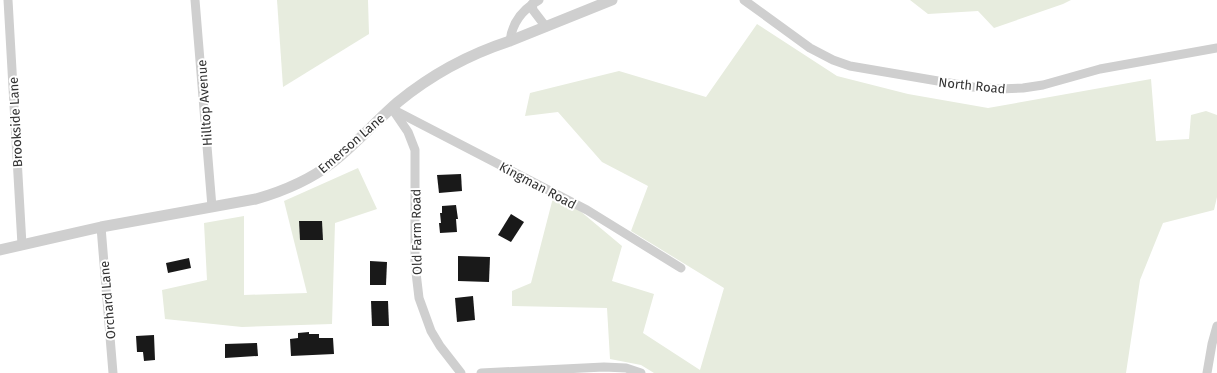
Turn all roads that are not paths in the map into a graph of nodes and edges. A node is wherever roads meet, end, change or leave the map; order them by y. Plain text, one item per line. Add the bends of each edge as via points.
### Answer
1 (8, 0) edge
2 (196, 0) edge
3 (612, 0) edge
4 (744, 0) edge
5 (536, 2) edge
6 (546, 27) junction
7 (510, 41) junction
8 (1217, 48) edge
9 (392, 108) junction
10 (212, 207) junction
11 (101, 227) junction
12 (22, 245) junction
13 (0, 250) edge
14 (681, 268) dead end
15 (1217, 326) edge
16 (113, 373) edge
17 (461, 373) edge
18 (481, 373) edge
19 (641, 373) edge
20 (1207, 373) edge

1 - 12 street, Brookside Lane
2 - 10 street, Hilltop Avenue
3 - 6 street, Emerson Lane
4 - 8 street, North Road via 810,48 833,60 850,66 973,88 999,90 1043,86 1100,69
5 - 6 street via 533,10
5 - 7 street via 515,22
6 - 7 street, Emerson Lane
7 - 9 street, Emerson Lane via 465,59 431,79
9 - 10 street, Emerson Lane via 345,152 315,175 277,193
9 - 14 street, Kingman Road via 587,210
9 - 17 street, Old Farm Road via 408,132 415,150 415,264 419,298 431,331
10 - 11 street, Emerson Lane
11 - 12 street, Emerson Lane
11 - 16 street, Orchard Lane
12 - 13 street, Emerson Lane
15 - 20 street
18 - 19 street via 604,367 626,368

